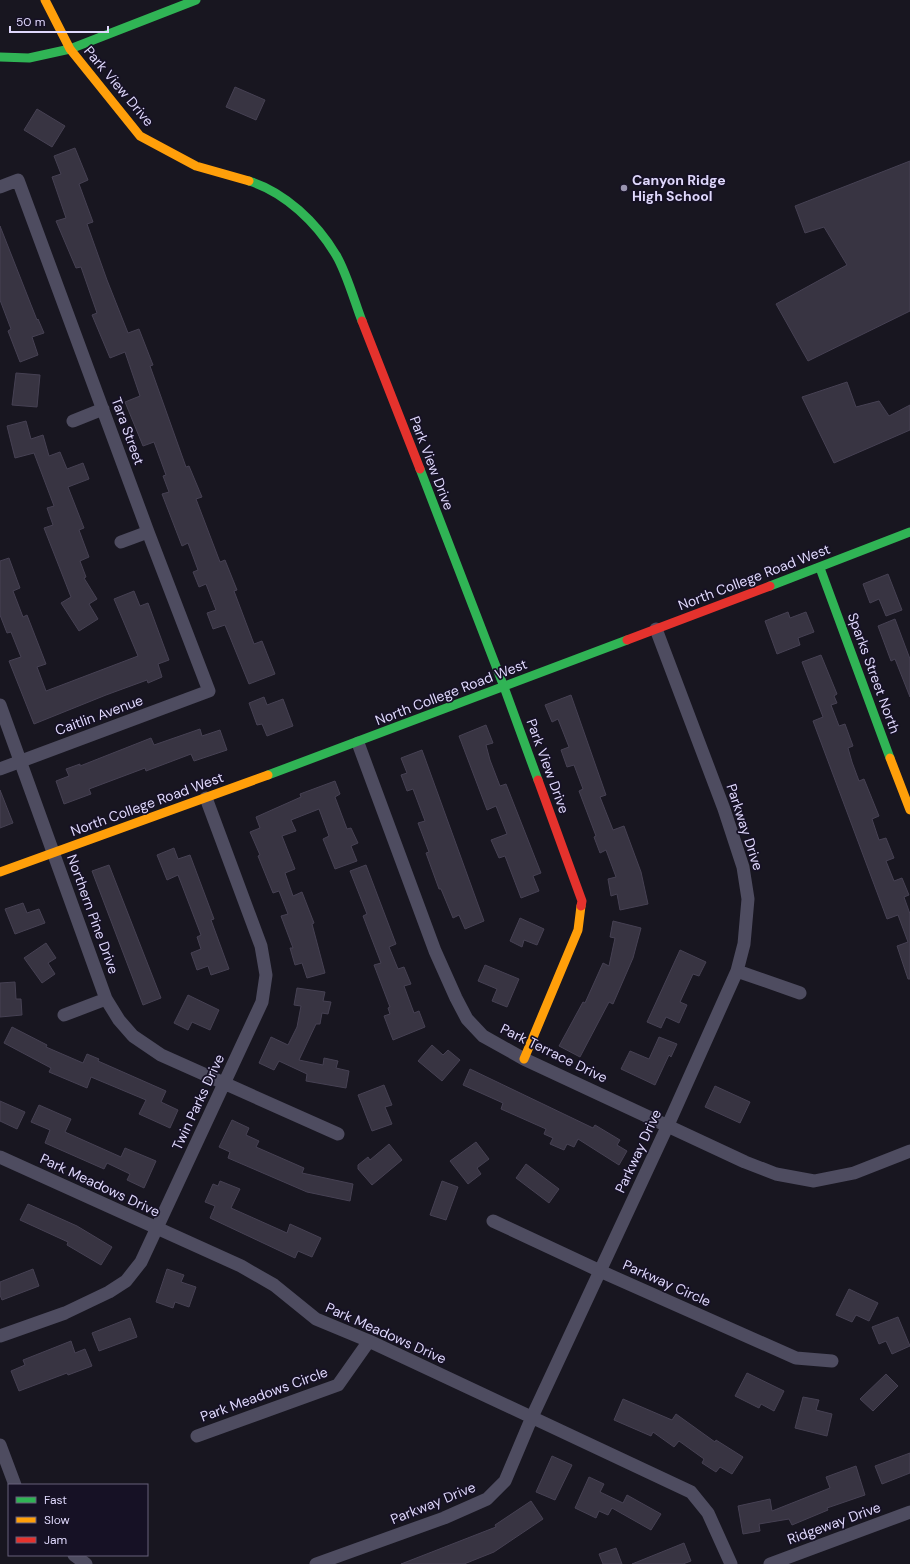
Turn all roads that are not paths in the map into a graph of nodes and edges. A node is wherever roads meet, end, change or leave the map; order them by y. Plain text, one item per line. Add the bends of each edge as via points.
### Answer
1 (45, 0) edge
2 (196, 0) edge
3 (70, 50) junction
4 (0, 57) edge
5 (0, 187) edge
6 (103, 409) junction
7 (73, 421) dead end
8 (148, 532) junction
9 (910, 532) edge
10 (121, 542) dead end
11 (820, 568) junction
12 (656, 629) junction
13 (504, 687) junction
14 (210, 691) joint
15 (0, 705) edge
16 (358, 742) junction
17 (20, 762) junction
18 (0, 769) edge
19 (206, 798) junction
20 (910, 810) edge
21 (53, 852) junction
22 (0, 872) edge
23 (737, 971) junction
24 (800, 993) dead end
25 (106, 999) junction
26 (64, 1015) dead end
27 (524, 1059) junction
28 (225, 1082) junction
29 (668, 1125) junction
30 (338, 1134) dead end
31 (910, 1151) edge
32 (0, 1157) edge
33 (493, 1221) dead end
34 (156, 1228) junction
35 (600, 1271) junction
36 (0, 1336) edge
37 (369, 1341) junction
38 (832, 1361) dead end
39 (532, 1417) junction
40 (197, 1436) dead end
41 (0, 1445) edge
42 (15, 1484) edge
43 (910, 1512) edge
44 (75, 1556) edge
45 (86, 1564) edge
46 (316, 1564) edge
47 (731, 1564) edge
48 (770, 1564) edge

1 - 3 street, Park View Drive
2 - 3 street
3 - 4 street via 29,58
3 - 13 street, Park View Drive via 140,136 196,166 264,186 310,218 337,256
5 - 6 street, Tara Street via 18,180
6 - 7 street
6 - 8 street, Tara Street
8 - 10 street
8 - 14 street, Tara Street
9 - 11 street, North College Road West
11 - 12 street, North College Road West
11 - 20 street, Sparks Street North
12 - 13 street, North College Road West
12 - 23 street, Parkway Drive via 724,809 743,867 748,899 744,944
13 - 16 street, North College Road West
13 - 27 street, Park View Drive via 582,901 578,930
14 - 17 street, Caitlin Avenue
15 - 17 street, Northern Pine Drive
16 - 19 street, North College Road West
16 - 27 street, Park Terrace Drive via 435,951 456,998 467,1019 483,1036
17 - 18 street, Caitlin Avenue
17 - 21 street, Northern Pine Drive
19 - 21 street, North College Road West
19 - 28 street, Twin Parks Drive via 261,946 266,975 262,1002
21 - 22 street, North College Road West
21 - 25 street, Northern Pine Drive
23 - 24 street
23 - 29 street, Parkway Drive
25 - 26 street
25 - 28 street, Northern Pine Drive via 133,1036 161,1055
27 - 29 street, Park Terrace Drive
28 - 30 street, Northern Pine Drive
28 - 34 street, Twin Parks Drive
29 - 31 street, Park Terrace Drive via 776,1174 814,1181 854,1173
29 - 35 street, Parkway Drive
32 - 34 street, Park Meadows Drive
33 - 35 street, Parkway Circle
34 - 36 street, Twin Parks Drive via 141,1262 126,1282 65,1314
34 - 37 street, Park Meadows Drive via 241,1266 274,1285 316,1319
35 - 38 street, Parkway Circle via 796,1358
35 - 39 street, Parkway Drive
37 - 39 street, Park Meadows Drive
37 - 40 street, Park Meadows Circle via 338,1385
39 - 46 street, Parkway Drive via 505,1482 487,1499 444,1518
39 - 47 street, Park Meadows Drive via 690,1492 708,1513
41 - 42 street
43 - 48 street, Ridgeway Drive
44 - 45 street

